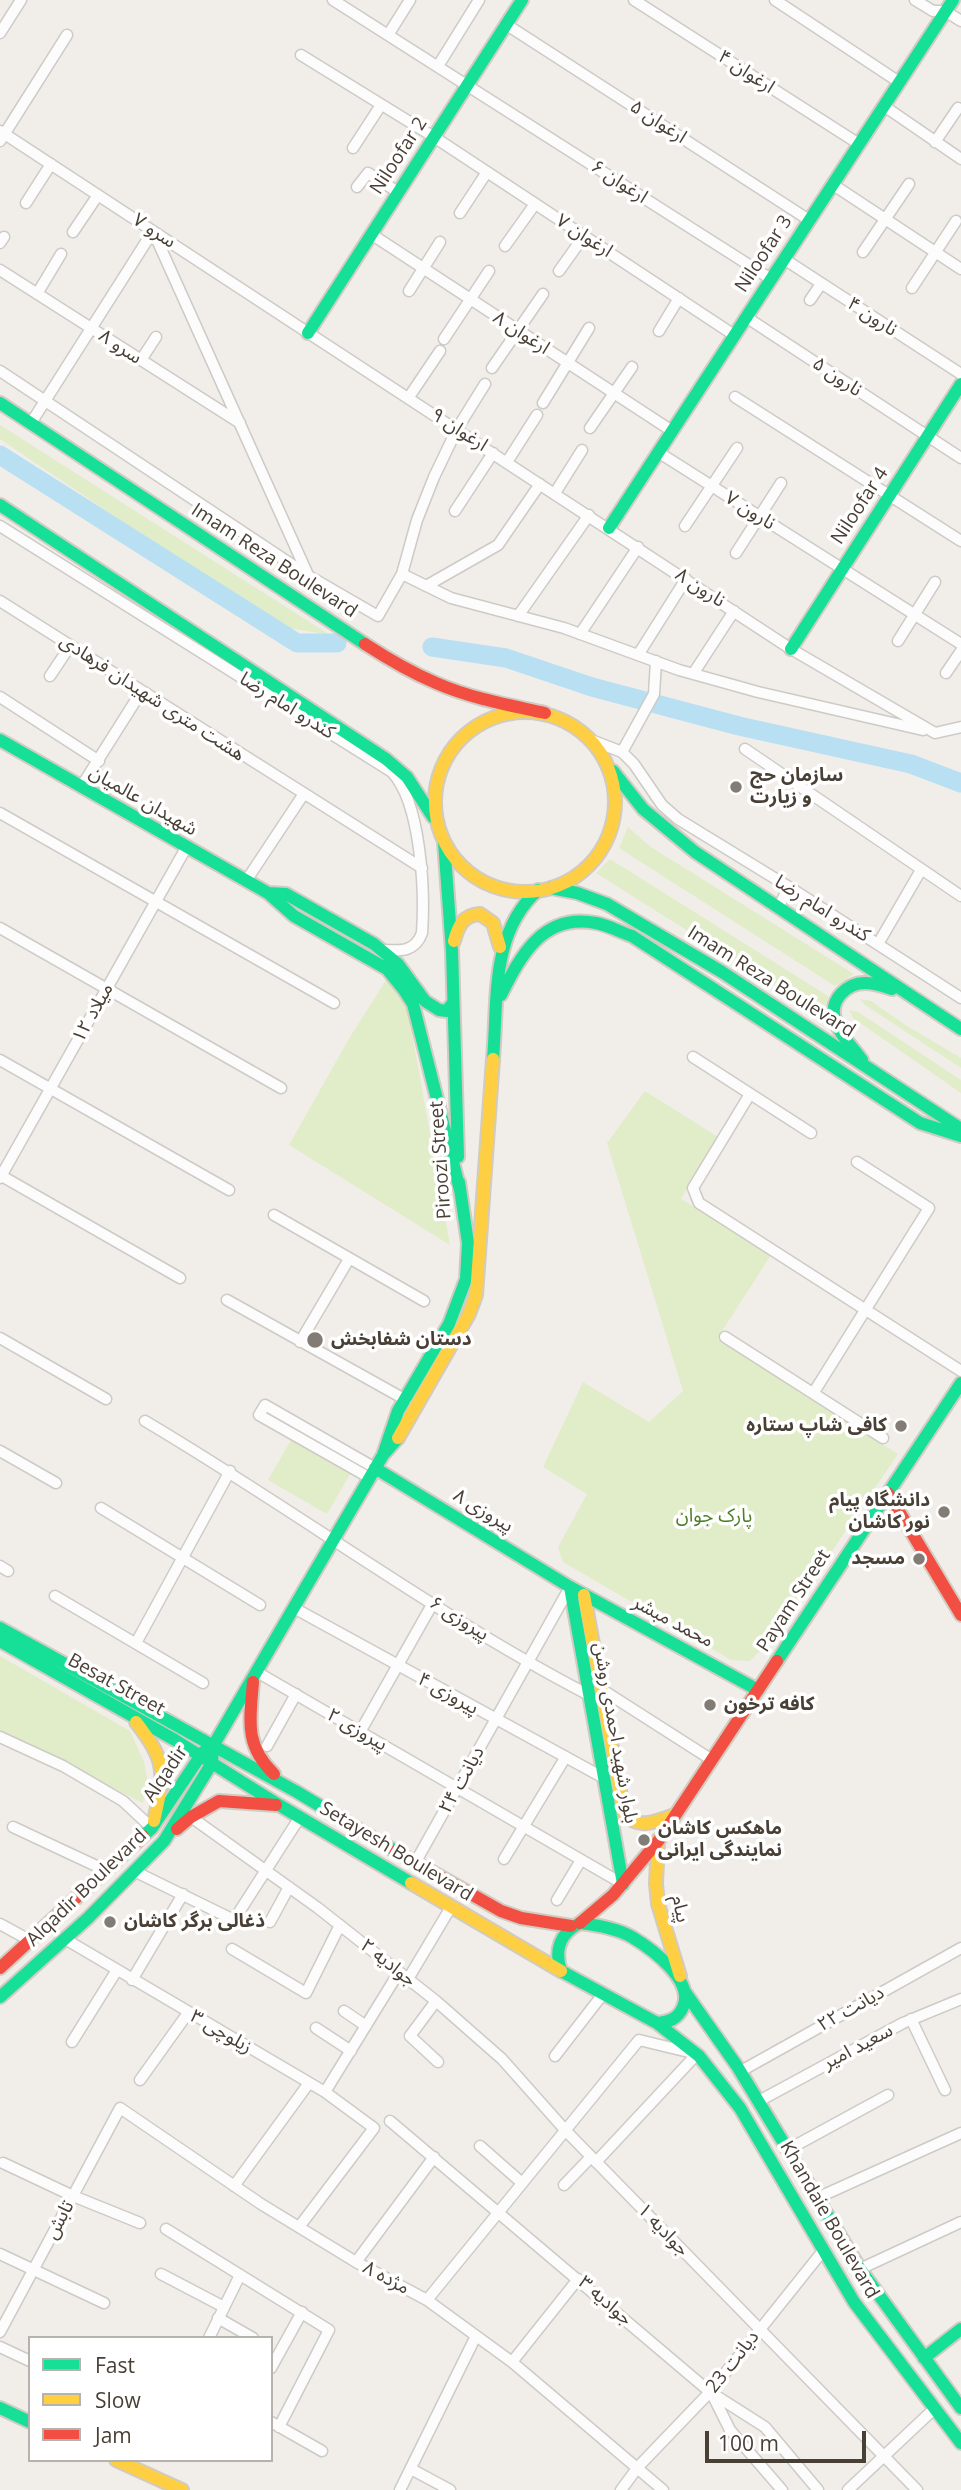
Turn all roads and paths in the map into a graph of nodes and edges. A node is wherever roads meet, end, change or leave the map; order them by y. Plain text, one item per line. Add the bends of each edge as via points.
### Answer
1 (410, 0) edge
2 (480, 0) edge
3 (522, 0) edge
4 (634, 0) edge
5 (775, 0) edge
6 (915, 0) edge
7 (17, 1) edge
8 (340, 2) edge
9 (949, 6) edge
10 (961, 21) edge
11 (507, 25) junction
12 (0, 33) edge
13 (68, 34) dead end
14 (388, 35) junction
15 (301, 55) dead end
16 (438, 66) junction
17 (899, 82) junction
18 (468, 85) junction
19 (382, 105) junction
20 (884, 106) junction
21 (958, 108) dead end
22 (2, 135) edge
23 (434, 137) junction
24 (935, 142) junction
25 (859, 144) junction
26 (353, 148) dead end
27 (961, 159) edge
28 (51, 164) junction
29 (486, 172) junction
30 (832, 184) junction
31 (909, 184) dead end
32 (357, 187) dead end
33 (398, 192) junction
34 (98, 195) junction
35 (26, 203) dead end
36 (535, 204) junction
37 (460, 213) dead end
38 (885, 219) junction
39 (810, 220) junction
40 (956, 221) dead end
41 (153, 230) junction
42 (73, 232) dead end
43 (371, 234) junction
44 (583, 236) junction
45 (440, 242) dead end
46 (505, 246) dead end
47 (863, 252) dead end
48 (935, 252) junction
49 (61, 254) dead end
50 (784, 259) junction
51 (423, 269) junction
52 (961, 269) edge
53 (0, 270) edge
54 (489, 271) dead end
55 (559, 271) dead end
56 (771, 279) junction
57 (821, 284) junction
58 (912, 288) dead end
59 (409, 291) dead end
60 (37, 294) junction
61 (543, 294) dead end
62 (679, 299) junction
63 (471, 300) junction
64 (810, 300) dead end
65 (746, 317) junction
66 (91, 328) junction
67 (589, 328) dead end
68 (518, 331) junction
69 (659, 331) dead end
70 (308, 332) junction
71 (734, 335) junction
72 (156, 337) dead end
73 (444, 339) dead end
74 (440, 351) dead end
75 (141, 360) junction
76 (567, 363) junction
77 (632, 367) dead end
78 (492, 368) dead end
79 (0, 371) edge
80 (961, 374) edge
81 (485, 384) dead end
82 (961, 384) edge
83 (615, 394) junction
84 (409, 397) junction
85 (735, 397) dead end
86 (44, 401) junction
87 (0, 403) edge
88 (543, 403) dead end
89 (537, 415) dead end
90 (31, 423) junction
91 (240, 424) junction
92 (590, 428) dead end
93 (457, 429) junction
94 (672, 431) junction
95 (927, 437) junction
96 (737, 449) dead end
97 (582, 450) dead end
98 (658, 452) junction
99 (493, 453) junction
100 (961, 458) edge
101 (507, 462) junction
102 (781, 483) dead end
103 (540, 484) junction
104 (711, 487) junction
105 (555, 493) junction
106 (890, 495) junction
107 (0, 505) edge
108 (456, 511) dead end
109 (589, 515) junction
110 (759, 517) junction
111 (0, 526) edge
112 (685, 526) dead end
113 (609, 528) junction
114 (961, 541) edge
115 (638, 547) junction
116 (736, 553) dead end
117 (842, 569) junction
118 (402, 574) junction
119 (309, 576) junction
120 (686, 579) junction
121 (935, 582) dead end
122 (426, 586) junction
123 (0, 601) edge
124 (734, 611) junction
125 (915, 615) junction
126 (518, 616) junction
127 (580, 634) junction
128 (898, 640) dead end
129 (961, 644) edge
130 (70, 646) junction
131 (791, 649) junction
132 (961, 651) edge
133 (212, 652) junction
134 (638, 655) junction
135 (656, 661) junction
136 (946, 673) dead end
137 (693, 674) junction
138 (50, 676) dead end
139 (141, 692) junction
140 (0, 697) edge
141 (545, 713) junction
142 (961, 727) edge
143 (935, 733) junction
144 (0, 740) edge
145 (592, 740) junction
146 (745, 749) dead end
147 (622, 752) junction
148 (99, 761) junction
149 (606, 762) junction
150 (81, 788) junction
151 (303, 795) junction
152 (0, 813) edge
153 (440, 828) junction
154 (444, 842) junction
155 (187, 848) junction
156 (422, 868) junction
157 (921, 870) junction
158 (246, 881) junction
159 (789, 887) junction
160 (544, 889) junction
161 (268, 893) junction
162 (961, 896) edge
163 (156, 902) junction
164 (778, 908) junction
165 (0, 928) edge
166 (878, 944) junction
167 (383, 950) junction
168 (452, 951) junction
169 (501, 954) junction
170 (681, 967) junction
171 (722, 972) junction
172 (107, 989) junction
173 (907, 993) junction
174 (961, 999) edge
175 (498, 1002) junction
176 (334, 1003) dead end
177 (452, 1004) junction
178 (961, 1029) edge
179 (693, 1057) dead end
180 (0, 1060) edge
181 (866, 1066) junction
182 (281, 1088) dead end
183 (51, 1089) junction
184 (750, 1094) junction
185 (961, 1129) edge
186 (811, 1133) dead end
187 (961, 1136) edge
188 (857, 1162) dead end
189 (0, 1177) edge
190 (460, 1189) junction
191 (229, 1190) dead end
192 (274, 1215) dead end
193 (349, 1259) junction
194 (180, 1278) dead end
195 (227, 1300) dead end
196 (424, 1301) dead end
197 (866, 1309) junction
198 (725, 1337) dead end
199 (0, 1338) edge
200 (300, 1342) junction
201 (961, 1371) edge
202 (961, 1383) edge
203 (814, 1392) junction
204 (107, 1399) dead end
205 (406, 1400) junction
206 (262, 1410) dead end
207 (145, 1421) dead end
208 (883, 1438) dead end
209 (0, 1451) edge
210 (383, 1455) junction
211 (230, 1471) junction
212 (372, 1473) junction
213 (56, 1483) dead end
214 (888, 1493) junction
215 (101, 1508) dead end
216 (332, 1540) junction
217 (182, 1559) junction
218 (570, 1587) junction
219 (584, 1595) junction
220 (55, 1596) dead end
221 (433, 1603) junction
222 (260, 1605) dead end
223 (294, 1608) junction
224 (961, 1615) edge
225 (0, 1628) edge
226 (0, 1641) edge
227 (135, 1643) junction
228 (529, 1664) junction
229 (397, 1665) junction
230 (256, 1675) junction
231 (203, 1683) dead end
232 (601, 1689) junction
233 (758, 1690) junction
234 (296, 1694) junction
235 (587, 1694) junction
236 (131, 1716) junction
237 (495, 1720) junction
238 (601, 1728) junction
239 (360, 1732) junction
240 (0, 1738) edge
241 (213, 1746) junction
242 (267, 1746) dead end
243 (199, 1755) junction
244 (565, 1758) junction
245 (712, 1760) junction
246 (212, 1763) junction
247 (604, 1778) junction
248 (457, 1788) junction
249 (297, 1792) junction
250 (279, 1805) junction
251 (675, 1815) junction
252 (191, 1817) junction
253 (300, 1818) junction
254 (12, 1827) dead end
255 (524, 1827) junction
256 (152, 1828) junction
257 (372, 1837) junction
258 (659, 1840) junction
259 (164, 1841) junction
260 (363, 1854) junction
261 (504, 1859) dead end
262 (581, 1860) junction
263 (415, 1863) junction
264 (107, 1871) junction
265 (266, 1871) junction
266 (136, 1872) junction
267 (623, 1884) junction
268 (289, 1887) junction
269 (183, 1894) junction
270 (557, 1900) dead end
271 (74, 1903) junction
272 (451, 1907) junction
273 (88, 1918) junction
274 (270, 1922) dead end
275 (0, 1924) edge
276 (340, 1925) junction
277 (576, 1925) junction
278 (65, 1939) junction
279 (31, 1941) junction
280 (961, 1948) edge
281 (232, 1949) dead end
282 (0, 1968) edge
283 (117, 1970) junction
284 (561, 1971) junction
285 (399, 1972) junction
286 (408, 1979) junction
287 (132, 1980) junction
288 (684, 1988) junction
289 (603, 1994) junction
290 (0, 1997) edge
291 (961, 1999) edge
292 (436, 2001) junction
293 (344, 2011) dead end
294 (188, 2013) junction
295 (911, 2019) junction
296 (657, 2023) junction
297 (366, 2026) junction
298 (316, 2028) dead end
299 (72, 2042) dead end
300 (351, 2051) junction
301 (697, 2054) junction
302 (555, 2056) dead end
303 (438, 2062) dead end
304 (741, 2071) junction
305 (140, 2080) dead end
306 (309, 2083) junction
307 (945, 2090) dead end
308 (325, 2092) junction
309 (888, 2095) dead end
310 (759, 2101) junction
311 (120, 2108) joint
312 (390, 2121) dead end
313 (566, 2131) junction
314 (961, 2133) edge
315 (480, 2146) dead end
316 (789, 2150) junction
317 (434, 2157) junction
318 (594, 2159) junction
319 (3, 2163) dead end
320 (522, 2183) junction
321 (565, 2185) dead end
322 (234, 2186) junction
323 (73, 2196) junction
324 (817, 2198) junction
325 (498, 2211) junction
326 (961, 2222) edge
327 (140, 2223) dead end
328 (299, 2227) junction
329 (166, 2229) dead end
330 (822, 2252) junction
331 (0, 2254) edge
332 (356, 2262) junction
333 (860, 2269) junction
334 (33, 2270) junction
335 (161, 2274) dead end
336 (240, 2275) junction
337 (578, 2278) junction
338 (426, 2300) junction
339 (104, 2303) dead end
340 (224, 2307) junction
341 (302, 2312) junction
342 (218, 2318) junction
343 (759, 2329) junction
344 (961, 2329) edge
345 (0, 2332) edge
346 (210, 2336) edge
347 (250, 2336) edge
348 (477, 2336) junction
349 (0, 2347) edge
350 (276, 2350) edge
351 (924, 2358) junction
352 (28, 2360) edge
353 (512, 2362) junction
354 (710, 2392) junction
355 (0, 2408) edge
356 (961, 2408) edge
357 (934, 2409) junction
358 (28, 2421) edge
359 (275, 2425) edge
360 (961, 2443) edge
361 (322, 2451) dead end
362 (885, 2455) junction
363 (125, 2462) edge
364 (144, 2466) edge
365 (638, 2467) junction
366 (411, 2469) junction
367 (182, 2490) edge
368 (400, 2490) edge
369 (450, 2490) edge
370 (621, 2490) edge
371 (663, 2490) edge
372 (782, 2490) edge
373 (818, 2490) edge
374 (848, 2490) edge
375 (917, 2490) edge

1 - 14 street
2 - 16 street
3 - 11 main road, Niloofar 2
4 - 25 street, ارغوان ۴
5 - 17 street
6 - 9 street via 933,11
7 - 12 street
8 - 14 street, ارغوان ۶
9 - 10 street
9 - 17 main road, Niloofar 3
11 - 18 main road, Niloofar 2
11 - 39 street, ارغوان ۵
13 - 22 street
14 - 16 street, ارغوان ۶
15 - 19 street, ارغوان ۷
16 - 18 street, ارغوان ۶
17 - 20 main road, Niloofar 3
18 - 23 main road, Niloofar 2
18 - 56 street, ارغوان ۶
19 - 23 street, ارغوان ۷
19 - 26 street
20 - 24 street
20 - 25 main road, Niloofar 3
21 - 24 street
22 - 28 street, سرو ۷
23 - 29 street, ارغوان ۷
23 - 33 main road, Niloofar 2
24 - 27 street
25 - 30 main road, Niloofar 3
28 - 34 street, سرو ۷
28 - 35 street
29 - 36 street, ارغوان ۷
29 - 37 street
30 - 38 street
30 - 39 main road, Niloofar 3
31 - 38 street
32 - 33 street via 368,173
33 - 43 main road, Niloofar 2
34 - 41 street, سرو ۷
34 - 42 street
36 - 44 street, ارغوان ۷
36 - 46 street
38 - 47 street
38 - 48 street
39 - 50 main road, Niloofar 3
40 - 48 street
41 - 66 street
41 - 70 street, سرو ۷
41 - 91 street
43 - 51 street, ارغوان ۸
43 - 70 main road, Niloofar 2
44 - 55 street
44 - 62 street, ارغوان ۷
45 - 51 street
48 - 52 street
48 - 58 street
49 - 60 street
50 - 56 main road, Niloofar 3
50 - 57 street, نارون ۴
51 - 59 street
51 - 63 street, ارغوان ۸
53 - 60 street, سرو ۸
54 - 63 street
56 - 65 main road, Niloofar 3
57 - 64 street
57 - 80 street, نارون ۴
60 - 66 street, سرو ۸
61 - 68 street
62 - 69 street
62 - 71 street, ارغوان ۷
63 - 68 street, ارغوان ۸
63 - 73 street
65 - 71 main road, Niloofar 3
65 - 95 street, نارون ۵
66 - 75 street, سرو ۸
66 - 86 street
67 - 76 street
68 - 76 street, ارغوان ۸
68 - 78 street
70 - 84 street, ارغوان ۹
71 - 94 main road, Niloofar 3
72 - 75 street
74 - 84 street
75 - 91 street, سرو ۸
76 - 83 street, ارغوان ۸
76 - 88 street
77 - 83 street
79 - 86 street
81 - 93 street
82 - 95 main road, Niloofar 4
83 - 92 street
83 - 94 street, ارغوان ۸
84 - 93 street, ارغوان ۹
85 - 106 street
86 - 90 street
86 - 119 street
87 - 90 main road, Imam Reza Boulevard
89 - 101 street
90 - 141 main road, Imam Reza Boulevard via 396,664 437,684
91 - 119 street
93 - 99 street, ارغوان ۹
93 - 118 street via 417,520
94 - 98 main road, Niloofar 3
95 - 100 street, نارون ۵
95 - 106 main road, Niloofar 4
96 - 104 street
97 - 105 street
98 - 104 street, نارون ۷
98 - 113 main road, Niloofar 3
99 - 101 street, ارغوان ۹
99 - 108 street
101 - 103 street, ارغوان ۹
102 - 110 street
103 - 105 street, ارغوان ۹
103 - 122 street via 498,545
104 - 110 street, نارون ۷
104 - 112 street
105 - 109 street, ارغوان ۹
106 - 114 street
106 - 117 main road, Niloofar 4
107 - 133 main road
109 - 113 street, ارغوان ۹
109 - 126 street
110 - 116 street
110 - 117 street, نارون ۷
111 - 133 street, کندرو امام رضا
113 - 115 street, نارون ۸
115 - 120 street, نارون ۸
115 - 127 street
117 - 125 street, نارون ۷
117 - 131 main road, Niloofar 4
118 - 119 street via 378,616
118 - 122 street
120 - 124 street, نارون ۸
120 - 134 street
121 - 125 street
122 - 126 street via 451,598
123 - 130 street, هشت متری شهیدان فرهادی
124 - 131 street, نارون ۸
124 - 137 street
125 - 128 street
125 - 129 street, نارون ۷
126 - 127 street
127 - 134 street
130 - 138 street
130 - 139 street, هشت متری شهیدان فرهادی
131 - 143 street, نارون ۸
132 - 136 street
133 - 153 main road via 386,759 407,777
133 - 156 street, کندرو امام رضا via 401,781
134 - 135 street
135 - 137 street
135 - 147 street via 654,694
137 - 143 street
139 - 148 street
139 - 151 street, هشت متری شهیدان فرهادی
140 - 148 street
141 - 145 main road
141 - 153 main road via 517,711 489,718 466,732 447,754 436,780 434,808
142 - 143 street
144 - 150 main road, شهیدان عالمیان
145 - 147 street, کندرو امام رضا
145 - 149 main road
146 - 157 street
147 - 159 street, کندرو امام رضا via 678,819
148 - 150 street
149 - 160 main road via 616,797 610,834 591,865 561,885
149 - 164 main road via 661,826
150 - 155 main road, شهیدان عالمیان
151 - 156 street, هشت متری شهیدان فرهادی
151 - 158 street
152 - 163 street
153 - 154 main road
154 - 160 main road via 461,866 490,886 525,892
154 - 168 main road, Piroozi Street
155 - 158 main road, شهیدان عالمیان
155 - 163 street, میلاد ۱۲
156 - 167 street, کندرو امام رضا via 420,940 404,951
157 - 162 street
157 - 166 street
158 - 161 main road, شهیدان عالمیان
159 - 164 street
159 - 166 street, کندرو امام رضا
160 - 169 main road, Piroozi Street via 515,912
160 - 171 main road, Imam Reza Boulevard via 577,893 607,904
161 - 167 main road via 286,894
161 - 190 main road via 281,909 387,968 403,987 413,1003
163 - 172 street, میلاد ۱۲
163 - 176 street
164 - 173 main road
165 - 172 street
166 - 174 street, کندرو امام رضا
167 - 177 main road via 429,1005 442,1012
168 - 169 main road via 461,922 476,914 492,921
168 - 177 main road, Piroozi Street
169 - 175 main road, Piroozi Street
170 - 171 main road
170 - 175 main road via 632,936 597,923 562,924 545,931 520,957
170 - 187 main road via 920,1123
171 - 181 main road, Imam Reza Boulevard
172 - 182 street
172 - 183 street, میلاد ۱۲
173 - 178 main road
173 - 181 main road via 863,983 846,989 838,999 836,1022
175 - 210 main road, Piroozi Street via 475,1295 416,1408
177 - 190 main road, Piroozi Street
179 - 184 street
180 - 183 street
181 - 185 main road, Imam Reza Boulevard
183 - 189 street, میلاد ۱۲
183 - 191 street
184 - 186 street
184 - 197 street via 693,1188 699,1203
188 - 197 street via 929,1208
189 - 194 street
190 - 205 main road, Piroozi Street via 469,1258 466,1279
192 - 193 street
193 - 196 street
193 - 200 street
195 - 200 street
197 - 201 street
197 - 203 street
198 - 203 street
199 - 204 street
200 - 205 street
202 - 214 main road, Payam Street
203 - 208 street
205 - 210 main road, Piroozi Street via 386,1437
206 - 212 street
207 - 211 street, پیروزی ۶
209 - 213 street
210 - 212 main road, Piroozi Street
211 - 216 street, پیروزی ۶
211 - 217 street
212 - 216 main road, Piroozi Street
212 - 218 main road, پیروزی ۸
214 - 224 main road
214 - 233 main road, Payam Street
215 - 217 street
216 - 221 street, پیروزی ۶
216 - 223 main road, Piroozi Street
217 - 222 street
217 - 227 street
218 - 219 main road, محمد مبشر
218 - 228 street, دیانت ۲۴
218 - 235 main road, بلوار شهید احمدی روشن
219 - 232 main road, بلوار شهید احمدی روشن
219 - 233 main road, محمد مبشر
220 - 227 street
221 - 228 street, پیروزی ۶
221 - 229 street
223 - 229 street, پیروزی ۴
223 - 230 main road, Piroozi Street
225 - 241 main road, Besat Street
226 - 236 main road, Besat Street
227 - 231 street
228 - 235 street, پیروزی ۶
228 - 237 street, دیانت ۲۴
229 - 237 street, پیروزی ۴
229 - 239 street
230 - 234 street, پیروزی ۲
230 - 241 main road, Piroozi Street
230 - 249 main road via 251,1744 266,1768
232 - 238 main road, بلوار شهید احمدی روشن
232 - 245 street
233 - 245 main road, Payam Street
234 - 239 street, پیروزی ۲
234 - 242 street
235 - 238 main road, بلوار شهید احمدی روشن
236 - 243 main road, Besat Street
236 - 256 main road via 164,1767
237 - 244 street, پیروزی ۴
237 - 248 street, دیانت ۲۴
238 - 247 main road, بلوار شهید احمدی روشن
238 - 251 main road, بلوار شهید احمدی روشن via 628,1818 642,1826
239 - 248 street, پیروزی ۲
240 - 256 street via 63,1766 124,1801
241 - 243 main road, Alqadir
241 - 246 main road
241 - 249 main road, Setayesh Boulevard
243 - 246 main road, Besat Street
243 - 256 main road, Alqadir
244 - 247 street, پیروزی ۴
244 - 255 street
245 - 251 main road, Payam Street
246 - 250 main road, Setayesh Boulevard
246 - 259 main road, Alqadir Boulevard
247 - 267 main road, بلوار شهید احمدی روشن
248 - 255 street, پیروزی ۲
248 - 263 street, دیانت ۲۴
249 - 257 main road, Setayesh Boulevard
250 - 252 main road via 219,1801
250 - 253 main road, Setayesh Boulevard
251 - 258 main road, Payam Street
252 - 259 main road
252 - 265 street, جوادیه ۲
253 - 260 main road, Setayesh Boulevard
253 - 265 street
254 - 264 street
255 - 261 street
255 - 262 street, پیروزی ۲
256 - 264 main road, Alqadir
257 - 260 main road
257 - 263 main road, Setayesh Boulevard
258 - 267 main road, Payam Street
258 - 288 main road, پیام via 658,1904
259 - 266 main road, Alqadir Boulevard
260 - 272 main road, Setayesh Boulevard
262 - 267 street, پیروزی ۲
262 - 270 street
263 - 277 main road, Setayesh Boulevard via 501,1911
264 - 271 main road, Alqadir
265 - 268 street, جوادیه ۲
265 - 269 street via 234,1920
266 - 269 street
266 - 273 main road, Alqadir Boulevard
267 - 277 main road, Payam Street
268 - 274 street
268 - 276 street, جوادیه ۲
269 - 287 street
271 - 273 main road
271 - 279 main road, Alqadir
272 - 284 main road, Setayesh Boulevard
272 - 286 street
273 - 278 main road, Alqadir Boulevard
275 - 279 street
276 - 281 street via 306,1993
276 - 285 street, جوادیه ۲
277 - 284 main road via 558,1944 556,1958
277 - 288 main road, Setayesh Boulevard via 603,1925 631,1936 663,1960
278 - 283 street, زیلوچی ۳
278 - 290 main road, Alqadir Boulevard
279 - 282 main road, Alqadir
280 - 304 street, دیانت ۲۲
283 - 287 street, زیلوچی ۳
283 - 299 street
284 - 289 main road, Setayesh Boulevard
285 - 286 street, جوادیه ۲
285 - 297 street
286 - 292 street, جوادیه ۲
287 - 294 street, زیلوچی ۳
288 - 296 main road via 685,2003 679,2014 669,2022
288 - 304 main road, Khandaie Boulevard
289 - 296 main road, Khandaie Boulevard
289 - 302 street
291 - 295 street, سعید امیر
292 - 303 street via 410,2036
292 - 313 street, جوادیه ۲ via 502,2059
293 - 297 street
294 - 305 street
294 - 306 street, زیلوچی ۳
295 - 307 street
295 - 310 street, سعید امیر
296 - 301 main road, Khandaie Boulevard
297 - 300 street
298 - 300 street
300 - 308 street
301 - 313 street via 639,2040
301 - 318 street
301 - 330 main road, Khandaie Boulevard via 738,2104
304 - 310 main road, Khandaie Boulevard
306 - 308 street, زیلوچی ۳
306 - 322 street
308 - 328 street, زیلوچی ۳ via 374,2128
309 - 316 street
310 - 316 main road, Khandaie Boulevard
311 - 322 street, مژده ۸
311 - 323 street, تابش
312 - 317 street, جوادیه ۳
313 - 318 street, جوادیه ۱
313 - 320 street
314 - 324 street
315 - 320 street
316 - 324 main road, Khandaie Boulevard
317 - 325 street, جوادیه ۳
317 - 332 street
318 - 321 street
318 - 343 street, جوادیه ۱
319 - 323 street
320 - 325 street
322 - 328 street, مژده ۸
323 - 327 street
323 - 334 street, تابش
324 - 333 main road, Khandaie Boulevard
325 - 337 street, جوادیه ۳
325 - 338 street
326 - 333 street
328 - 332 street, مژده ۸
329 - 336 street
330 - 343 street, دیانت 23
330 - 357 main road, Khandaie Boulevard via 887,2350
331 - 334 street
332 - 338 street, مژده ۸
333 - 351 main road, Khandaie Boulevard
334 - 339 street
334 - 345 street, تابش
335 - 340 street
336 - 340 street
336 - 341 street
337 - 353 street
337 - 354 street, جوادیه ۳
338 - 348 street, مژده ۸
340 - 342 street
341 - 350 street
341 - 359 street via 329,2330
342 - 346 street
342 - 347 street
343 - 354 street, دیانت 23
343 - 362 street, جوادیه ۱
344 - 351 main road
348 - 353 street, مژده ۸
348 - 366 street
349 - 352 street
351 - 356 main road, Khandaie Boulevard
353 - 365 street, مژده ۸
354 - 365 street, دیانت 23
354 - 372 street via 730,2430
354 - 373 street via 765,2427
355 - 358 main road
357 - 360 main road, Khandaie Boulevard
357 - 362 street
359 - 361 street
362 - 374 street
362 - 375 street, جوادیه ۱
363 - 364 main road
364 - 367 main road
365 - 370 street, دیانت 23
365 - 371 street, مژده ۸
366 - 368 street
366 - 369 street

